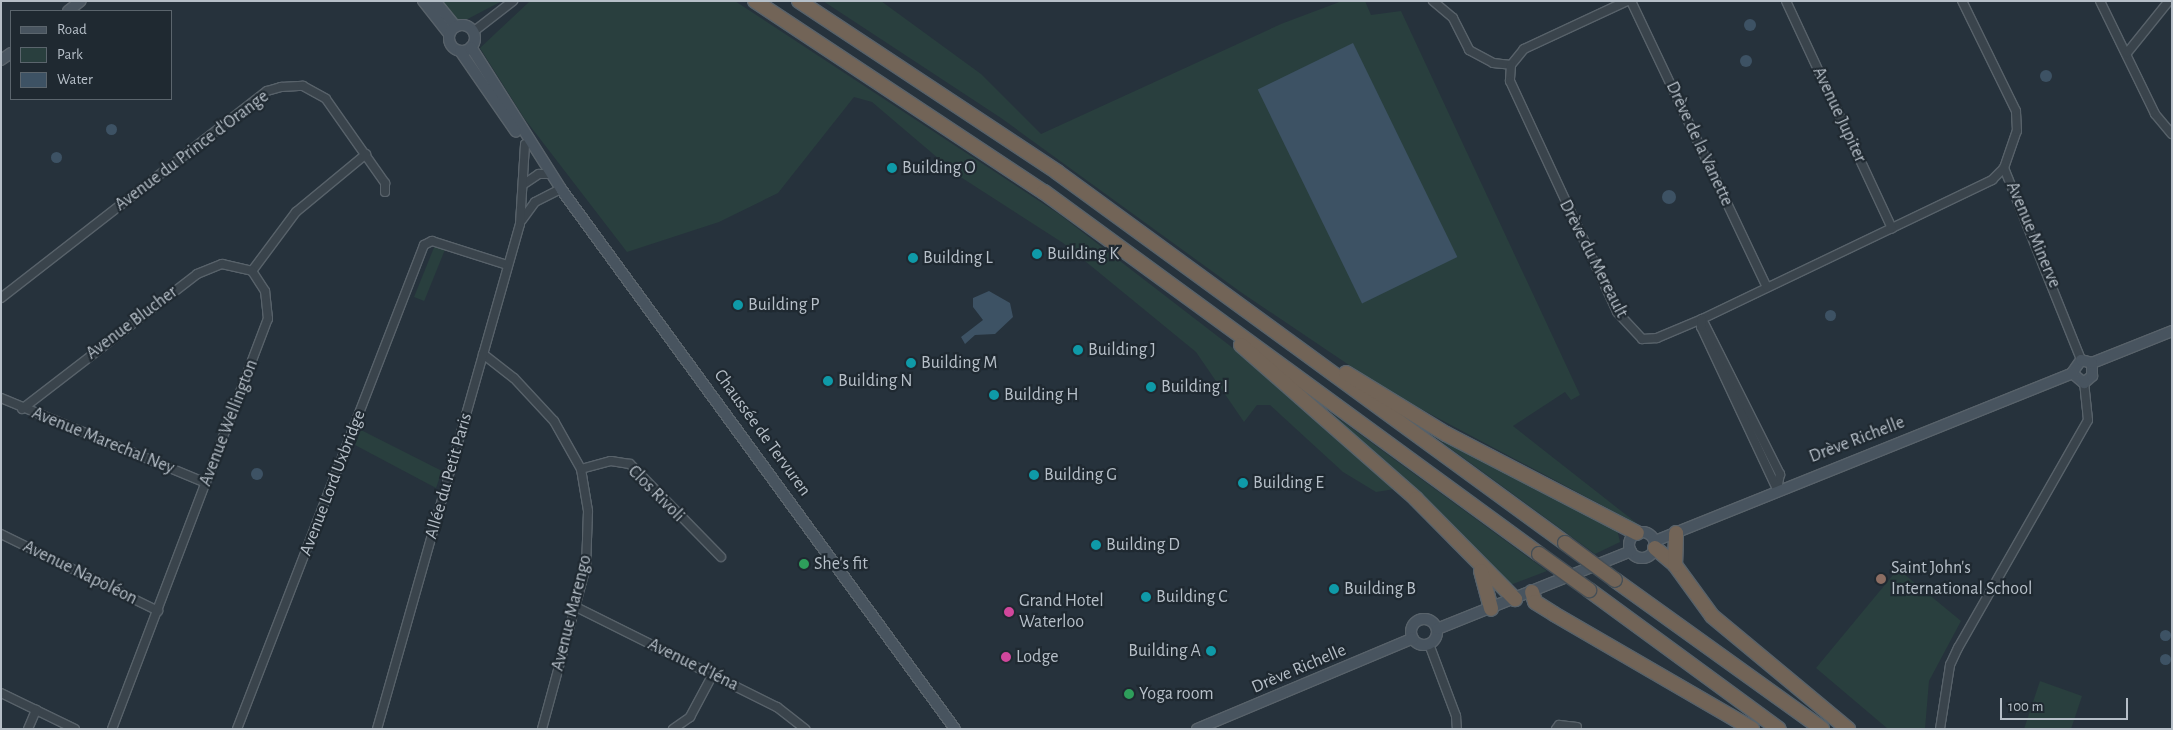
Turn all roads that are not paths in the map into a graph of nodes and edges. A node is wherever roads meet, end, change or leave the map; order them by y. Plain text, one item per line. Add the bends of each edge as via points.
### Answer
1 (81, 1) edge
2 (423, 1) edge
3 (435, 1) edge
4 (513, 1) edge
5 (755, 1) edge
6 (799, 1) edge
7 (1433, 1) edge
8 (1627, 1) edge
9 (1631, 1) edge
10 (1786, 1) edge
11 (1962, 1) edge
12 (2100, 1) edge
13 (2169, 1) edge
14 (69, 10) edge
15 (452, 30) junction
16 (473, 32) junction
17 (471, 47) junction
18 (460, 52) junction
19 (2128, 53) junction
20 (1511, 65) junction
21 (2172, 134) edge
22 (525, 144) junction
23 (366, 154) junction
24 (540, 158) junction
25 (2004, 168) junction
26 (551, 174) junction
27 (524, 184) junction
28 (561, 188) junction
29 (385, 192) dead end
30 (520, 224) junction
31 (1892, 228) junction
32 (508, 265) junction
33 (252, 271) junction
34 (1767, 287) junction
35 (1, 298) edge
36 (1702, 319) junction
37 (1233, 330) junction
38 (2172, 331) edge
39 (483, 354) junction
40 (2081, 360) junction
41 (2092, 363) junction
42 (1322, 365) junction
43 (2072, 373) junction
44 (2084, 383) junction
45 (1, 398) edge
46 (22, 409) junction
47 (581, 469) junction
48 (206, 483) junction
49 (1777, 488) junction
50 (1676, 532) junction
51 (1637, 533) junction
52 (1, 534) edge
53 (1655, 544) junction
54 (1630, 551) junction
55 (721, 557) dead end
56 (1477, 564) junction
57 (1675, 565) junction
58 (1532, 592) junction
59 (1516, 599) junction
60 (576, 607) junction
61 (1491, 609) junction
62 (158, 611) junction
63 (1437, 629) junction
64 (1413, 638) junction
65 (1429, 644) junction
66 (713, 674) junction
67 (1, 693) edge
68 (36, 710) junction
69 (1577, 727) dead end
70 (28, 729) edge
71 (75, 729) edge
72 (112, 729) edge
73 (237, 729) edge
74 (377, 729) edge
75 (542, 729) edge
76 (673, 729) edge
77 (805, 729) edge
78 (955, 729) edge
79 (1197, 729) edge
80 (1457, 729) edge
81 (1556, 729) edge
82 (1752, 729) edge
83 (1779, 729) edge
84 (1822, 729) edge
85 (1848, 729) edge
86 (1940, 729) edge

1 - 14 street
2 - 15 street
3 - 15 street
4 - 16 street
5 - 37 highway via 973,142
6 - 42 highway via 1057,172
7 - 20 street via 1453,18 1469,50 1493,64
8 - 20 street via 1530,45
9 - 34 street, Drève de la Vanette
10 - 31 street, Avenue Jupiter
11 - 25 street, Avenue Minerve via 2016,111 2016,131
12 - 19 street
13 - 19 street
15 - 16 street via 466,26
15 - 18 street via 451,46
16 - 17 street
17 - 18 street
17 - 24 street, Chaussée de Tervuren
18 - 22 street, Chaussée de Tervuren
19 - 21 street via 2155,114
20 - 36 street, Drève du Mereault via 1514,100 1617,312 1642,339 1657,338
22 - 24 street, Chaussée de Tervuren
22 - 27 street, Allée du Petit Paris
23 - 29 street, Avenue du Prince d'Orange via 385,183
23 - 33 street via 296,212
23 - 35 street, Avenue du Prince d'Orange via 315,90 303,86 267,92
24 - 26 street, Chaussée de Tervuren
25 - 31 street, Drève du Mereault via 1992,180
25 - 40 street, Avenue Minerve
26 - 27 street via 539,174
26 - 28 street, Chaussée de Tervuren
27 - 30 street, Allée du Petit Paris
28 - 30 street, Allée du Petit Paris via 535,202
28 - 78 street, Chaussée de Tervuren
30 - 32 street, Allée du Petit Paris
31 - 34 street, Drève du Mereault
32 - 39 street, Allée du Petit Paris
32 - 73 street, Avenue Lord Uxbridge via 432,241 424,245
33 - 46 street, Avenue Blucher via 222,264 197,274
33 - 48 street, Avenue Wellington via 265,291 268,319
34 - 36 street, Drève du Mereault
36 - 49 street via 1701,327
36 - 49 street via 1780,474
37 - 56 highway via 1243,347 1416,499
37 - 83 highway, bridge
38 - 41 street
39 - 47 street, Avenue Marengo via 514,378 554,421
39 - 74 street, Allée du Petit Paris
40 - 41 street
40 - 43 street
41 - 44 street via 2092,376
42 - 51 highway via 1348,374 1446,434
42 - 84 highway, bridge
43 - 44 street
43 - 49 street, Drève Richelle
44 - 86 street via 2088,420 1954,657
45 - 46 street, Avenue Marechal Ney
46 - 48 street, Avenue Marechal Ney
47 - 55 street, Clos Rivoli via 611,461 630,464
47 - 60 street, Avenue Marengo via 589,544
48 - 62 street, Avenue Wellington
49 - 50 street, Drève Richelle
50 - 53 street, Drève Richelle
50 - 57 highway
51 - 53 street via 1648,532
51 - 54 street via 1630,541
52 - 62 street, Avenue Napoléon
53 - 54 street via 1647,558
53 - 57 highway
54 - 58 street
56 - 59 highway
56 - 61 highway
57 - 85 highway via 1712,616
58 - 59 street
58 - 82 highway via 1535,602 1554,614
59 - 61 street
60 - 66 street, Avenue d'Iéna
60 - 75 street, Avenue Marengo
61 - 63 street
62 - 72 street, Avenue Wellington
63 - 64 street via 1432,622 1418,621 1412,628
63 - 65 street
64 - 65 street
64 - 79 street, Drève Richelle
65 - 80 street via 1456,716
66 - 76 street via 690,718
66 - 77 street, Avenue d'Iéna via 792,716
67 - 68 street
68 - 70 street
68 - 71 street
69 - 81 street via 1559,724

